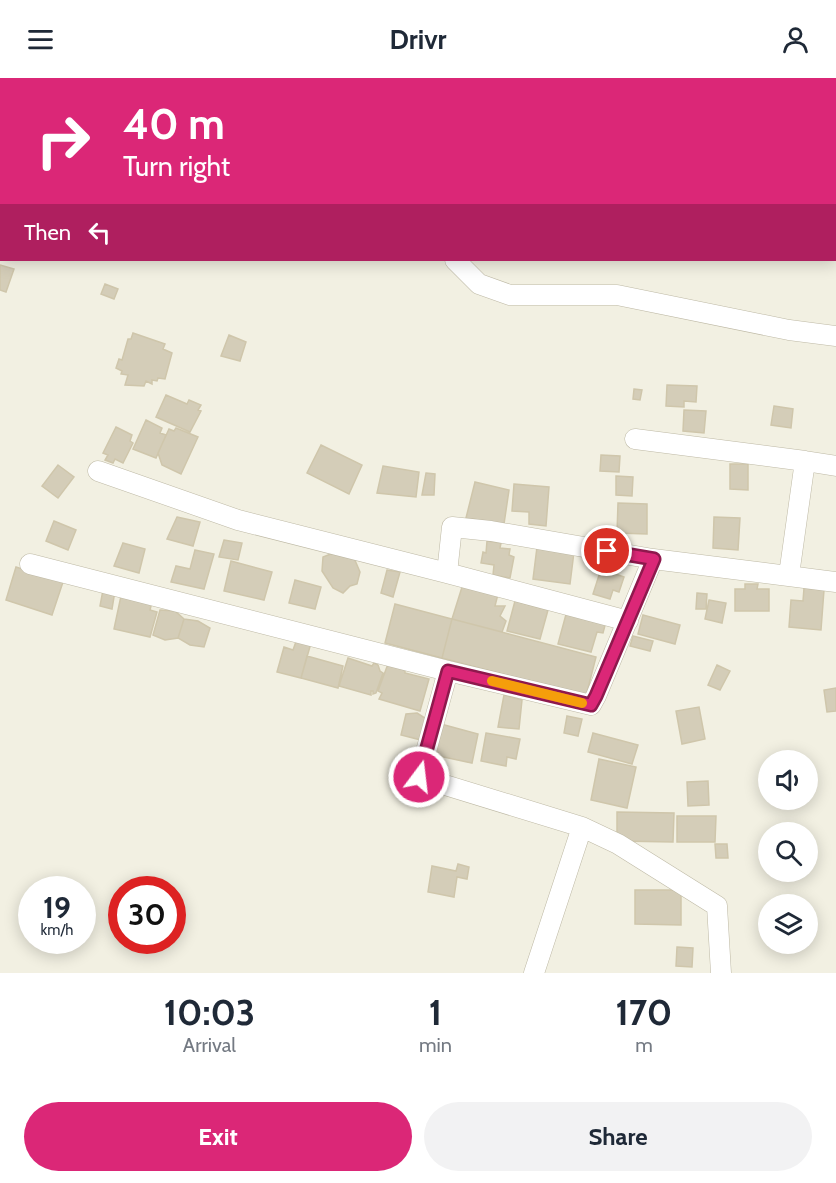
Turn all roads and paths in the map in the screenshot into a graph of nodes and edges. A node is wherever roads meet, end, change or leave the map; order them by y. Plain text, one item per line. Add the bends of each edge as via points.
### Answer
1 (456, 261) edge
2 (836, 336) edge
3 (635, 439) dead end
4 (806, 461) junction
5 (836, 466) edge
6 (98, 471) dead end
7 (654, 559) junction
8 (30, 564) dead end
9 (447, 573) junction
10 (789, 575) junction
11 (836, 582) edge
12 (627, 621) junction
13 (448, 671) junction
14 (582, 827) junction
15 (534, 973) edge
16 (721, 973) edge

1 - 2 street via 479,284 510,295 617,296
3 - 4 street
4 - 5 street
4 - 10 street
6 - 9 street via 238,520
7 - 9 street via 452,527
7 - 10 street
7 - 12 street
8 - 13 street
9 - 12 street
10 - 11 street
12 - 13 street via 591,705
13 - 14 street via 419,777
14 - 15 street
14 - 16 street via 618,844 717,906

